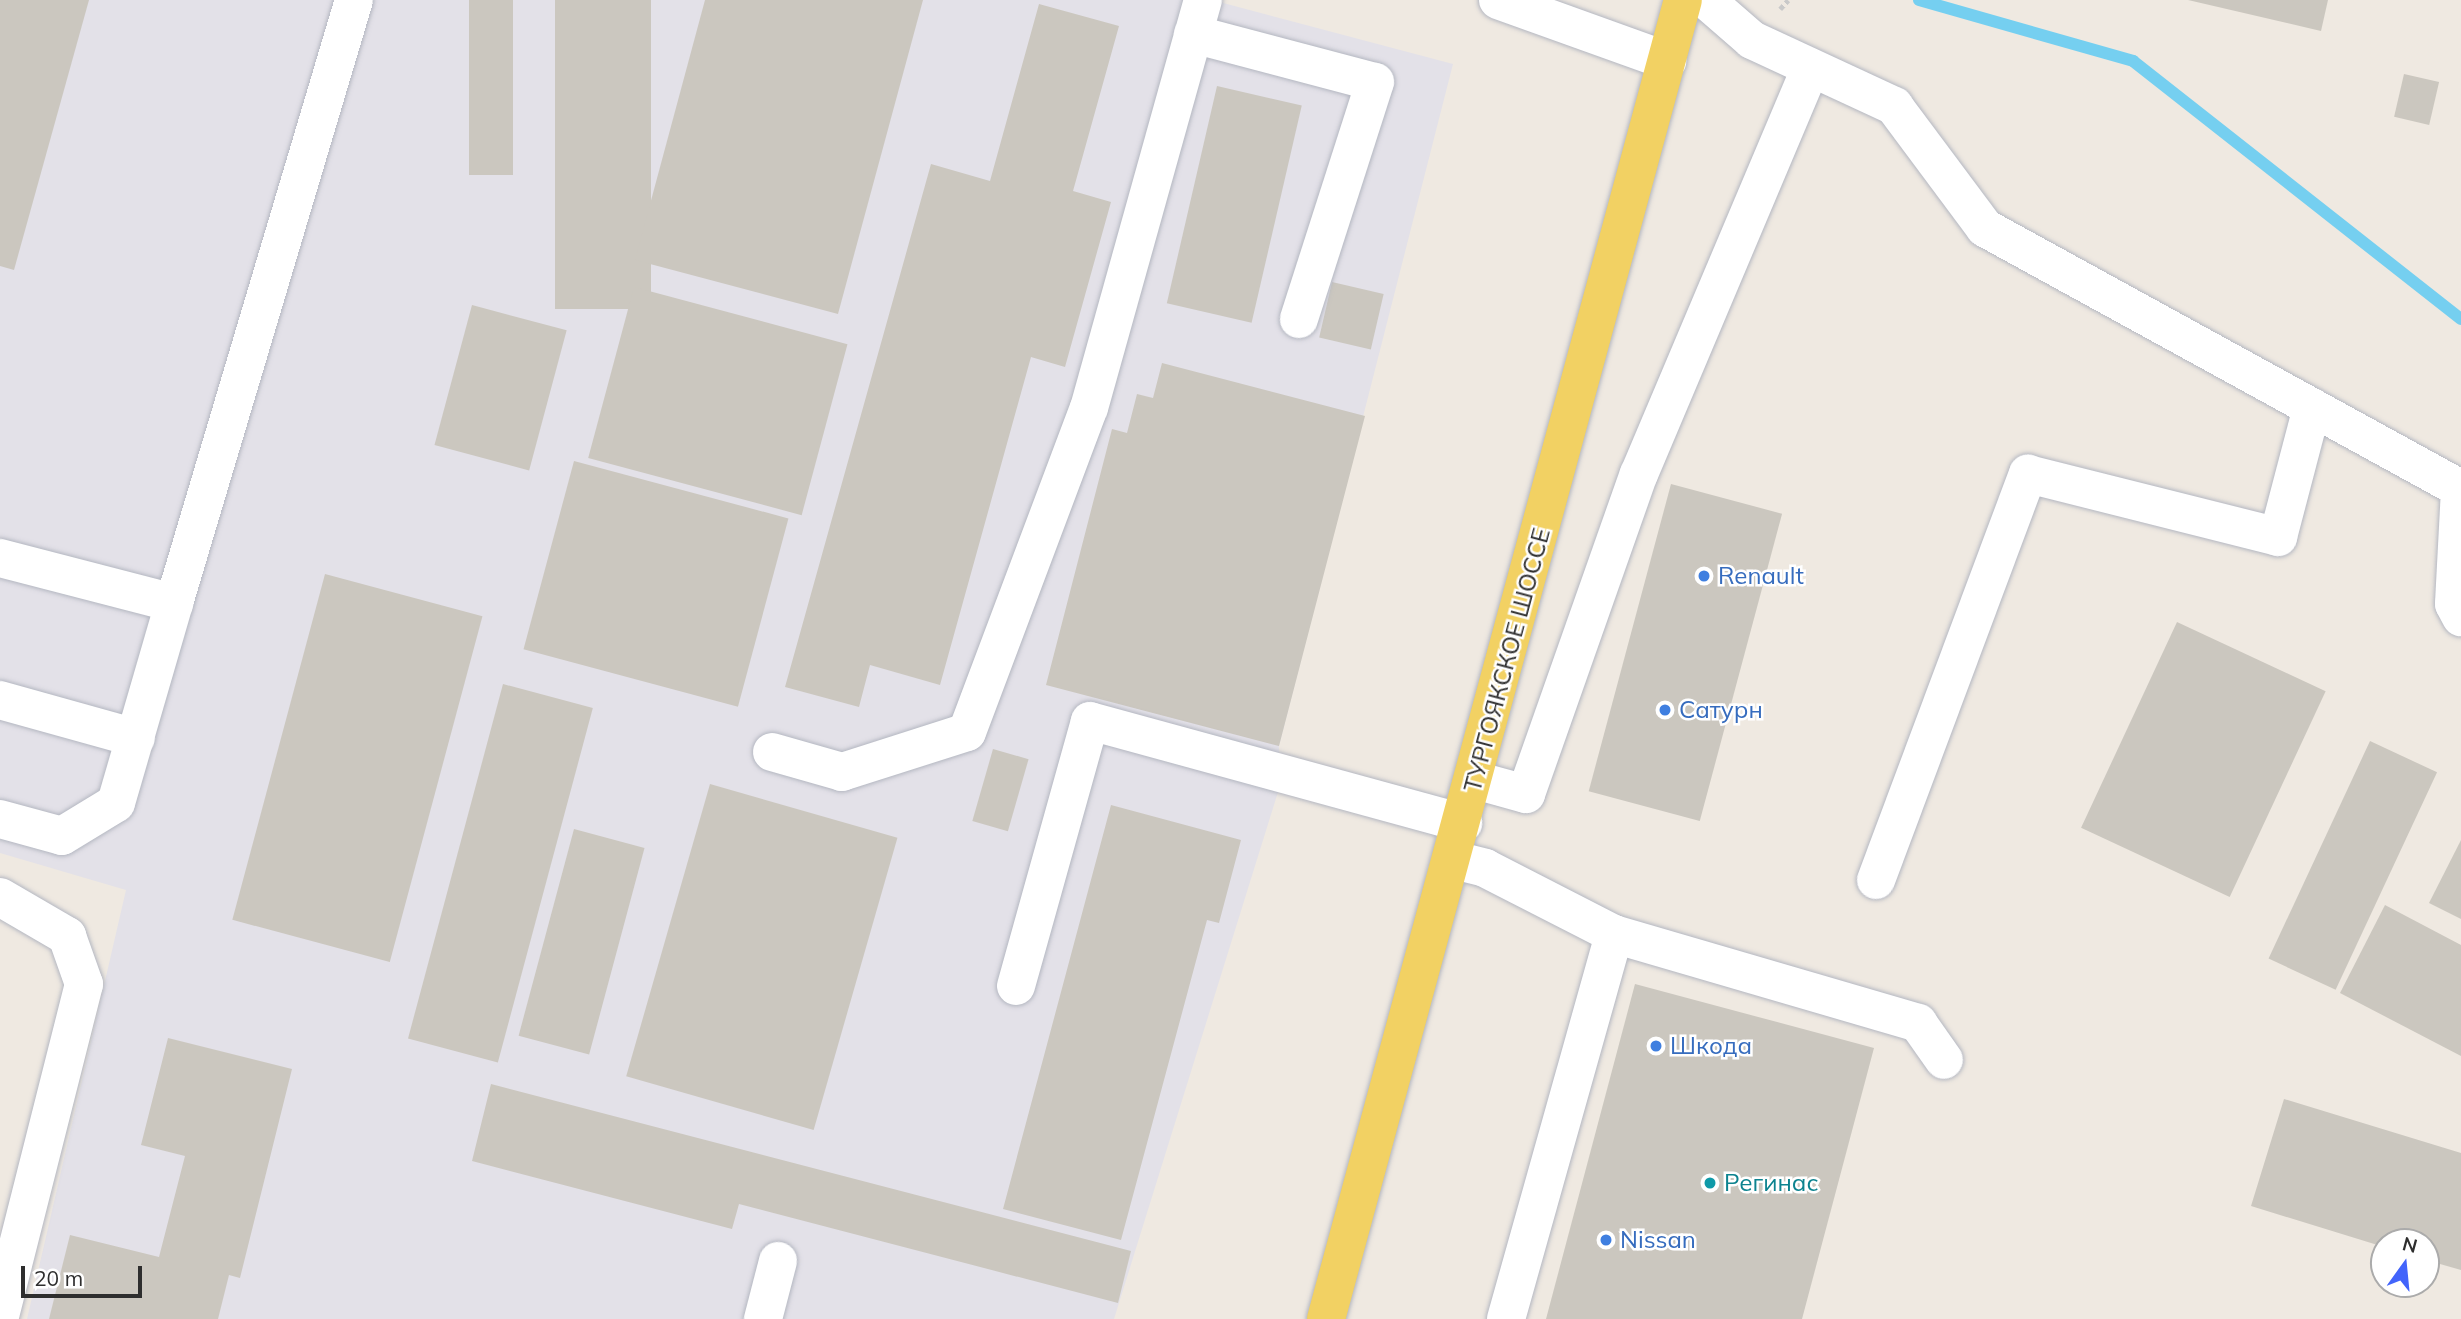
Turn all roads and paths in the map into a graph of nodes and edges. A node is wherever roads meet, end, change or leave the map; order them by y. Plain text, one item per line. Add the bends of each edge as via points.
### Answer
1 (354, 0) edge
2 (1498, 0) edge
3 (1684, 0) edge
4 (1706, 0) edge
5 (1198, 17) edge
6 (1667, 61) junction
7 (1810, 70) junction
8 (1299, 319) dead end
9 (2312, 407) junction
10 (2461, 489) edge
11 (0, 558) edge
12 (174, 603) junction
13 (2461, 617) edge
14 (0, 700) edge
15 (136, 738) junction
16 (772, 752) dead end
17 (1475, 780) junction
18 (0, 819) edge
19 (1464, 823) junction
20 (1454, 860) junction
21 (1876, 880) dead end
22 (0, 897) edge
23 (1614, 934) junction
24 (1016, 986) dead end
25 (1944, 1060) dead end
26 (778, 1261) dead end
27 (0, 1315) edge
28 (764, 1319) edge
29 (1326, 1319) edge
30 (1506, 1319) edge

1 - 12 lane
2 - 6 lane
3 - 6 main road, ТУРГОЯКСКОЕ ШОССЕ
4 - 7 lane via 1752,40
5 - 8 lane via 1375,82
5 - 16 lane via 1089,408 967,732 842,772
6 - 17 main road, ТУРГОЯКСКОЕ ШОССЕ
7 - 9 lane via 1894,106 1984,228
7 - 17 lane via 1639,474 1526,794
9 - 10 lane
9 - 21 lane via 2278,537 2028,474
10 - 13 lane via 2454,604
11 - 12 lane
12 - 15 lane
14 - 15 lane
15 - 18 lane via 116,803 62,836
17 - 19 main road, ТУРГОЯКСКОЕ ШОССЕ
19 - 20 main road, ТУРГОЯКСКОЕ ШОССЕ
19 - 24 lane via 1090,721
20 - 23 lane via 1485,868
20 - 29 main road, ТУРГОЯКСКОЕ ШОССЕ
22 - 27 lane via 67,936 84,984
23 - 25 lane via 1918,1023
23 - 30 lane
26 - 28 lane

